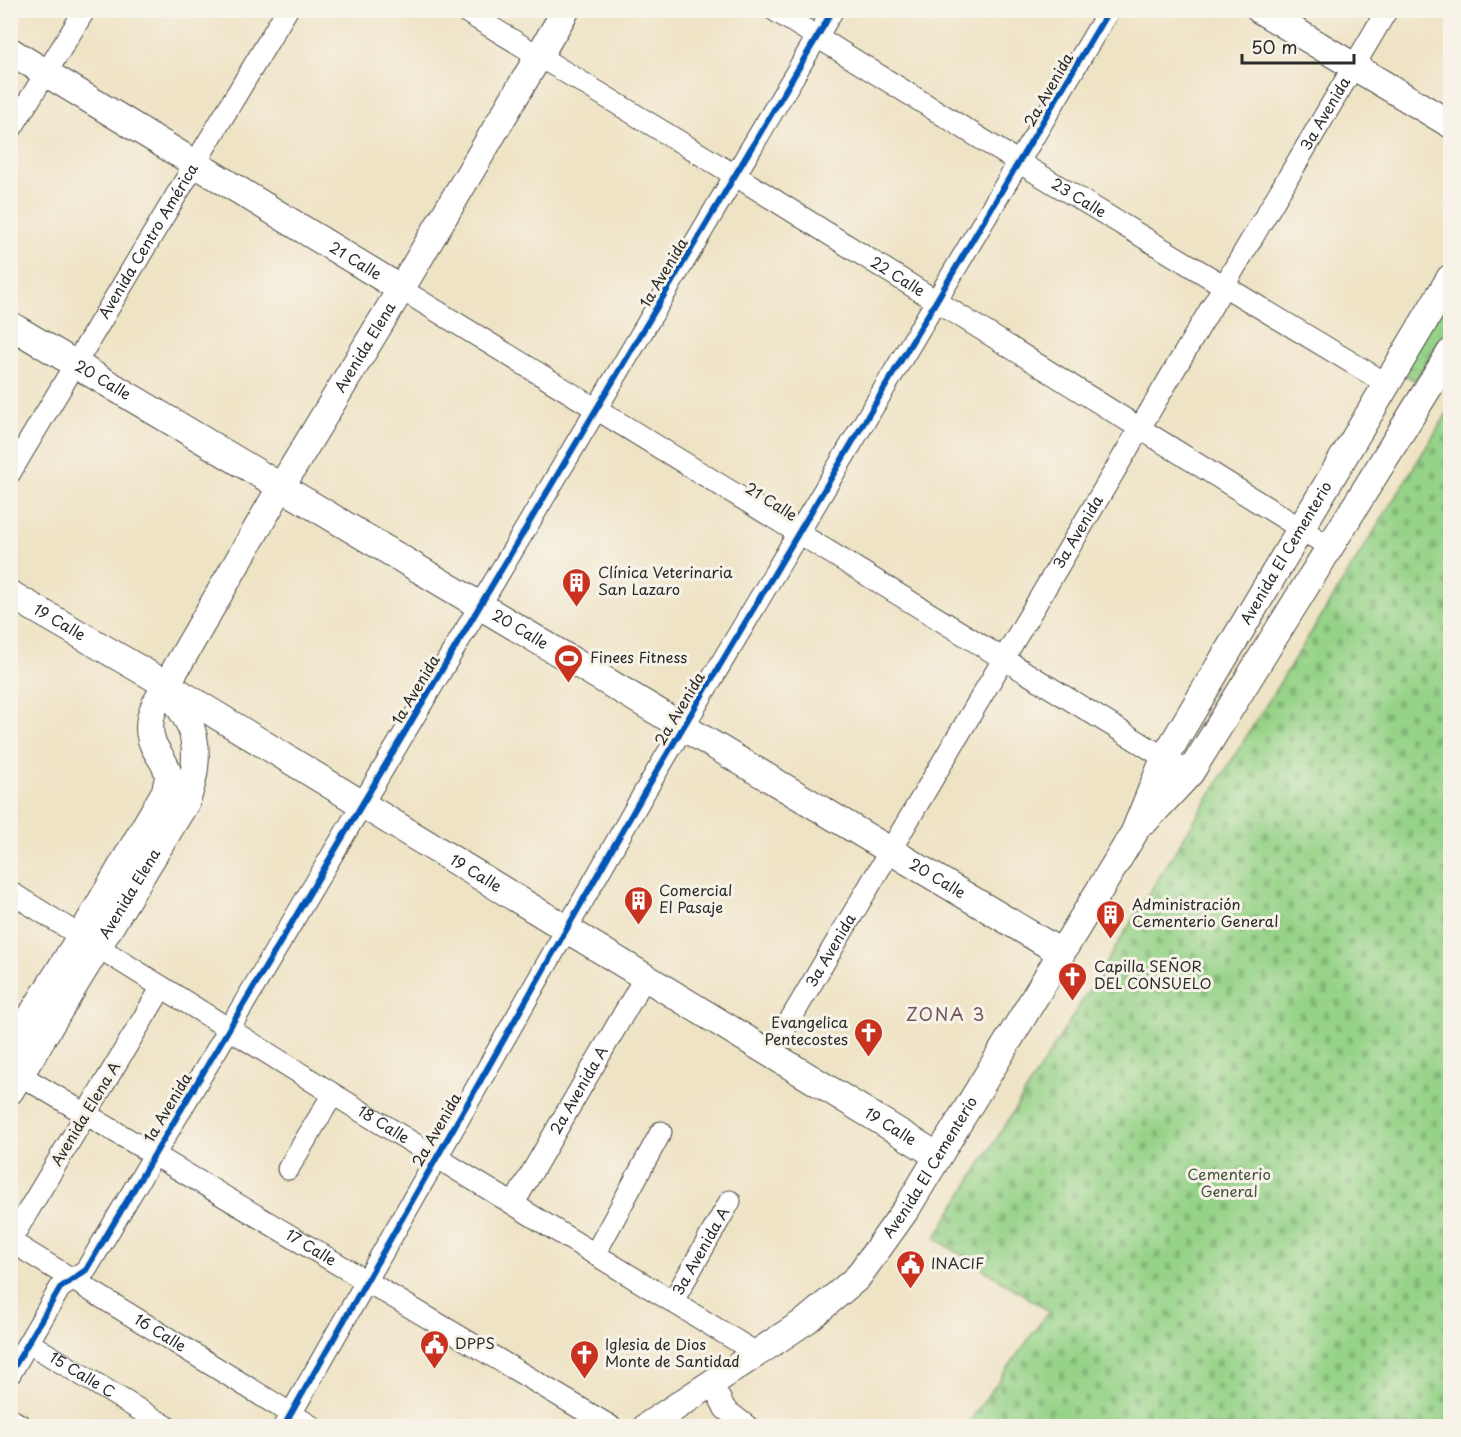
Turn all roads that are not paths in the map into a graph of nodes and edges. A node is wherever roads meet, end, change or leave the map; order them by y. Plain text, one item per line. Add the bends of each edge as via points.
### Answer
1 (85, 10) edge
2 (287, 10) edge
3 (463, 10) edge
4 (566, 10) edge
5 (774, 10) edge
6 (833, 10) edge
7 (1109, 10) edge
8 (1260, 10) edge
9 (1387, 10) edge
10 (817, 38) junction
11 (10, 51) edge
12 (538, 56) junction
13 (1354, 66) junction
14 (47, 73) junction
15 (1450, 124) edge
16 (10, 131) edge
17 (1020, 163) junction
18 (196, 164) junction
19 (736, 176) junction
20 (1450, 278) edge
21 (1224, 285) junction
22 (401, 289) junction
23 (937, 302) junction
24 (10, 325) edge
25 (1450, 353) edge
26 (76, 364) junction
27 (1387, 384) junction
28 (597, 409) junction
29 (1139, 428) junction
30 (10, 473) edge
31 (281, 487) junction
32 (1301, 529) junction
33 (799, 533) junction
34 (1330, 546) junction
35 (10, 594) edge
36 (480, 606) junction
37 (1003, 658) junction
38 (167, 685) junction
39 (683, 727) junction
40 (1165, 757) junction
41 (1190, 773) junction
42 (362, 804) junction
43 (1134, 833) junction
44 (890, 850) junction
45 (10, 892) edge
46 (566, 929) junction
47 (90, 941) junction
48 (1060, 952) junction
49 (645, 977) junction
50 (162, 987) junction
51 (229, 1029) junction
52 (770, 1054) junction
53 (13, 1071) edge
54 (333, 1094) junction
55 (86, 1114) junction
56 (661, 1132) dead end
57 (154, 1154) junction
58 (938, 1156) junction
59 (436, 1157) junction
60 (288, 1169) dead end
61 (730, 1201) dead end
62 (514, 1203) junction
63 (10, 1241) edge
64 (595, 1254) junction
65 (72, 1279) junction
66 (366, 1280) junction
67 (673, 1301) junction
68 (29, 1343) junction
69 (758, 1353) junction
70 (10, 1374) edge
71 (712, 1383) junction
72 (10, 1419) edge
73 (287, 1420) edge
74 (740, 1425) edge
75 (22, 1426) edge
76 (166, 1426) edge
77 (311, 1426) edge
78 (610, 1426) edge
79 (647, 1426) edge

1 - 14 street
2 - 18 street, Avenida Centro América
3 - 12 street, 22 Calle
4 - 12 main road, Avenida Elena
5 - 10 street, 23 Calle
6 - 10 street, 1a Avenida
7 - 17 street, 2a Avenida
8 - 13 main road
9 - 13 street, 3a Avenida
10 - 17 street, 23 Calle
10 - 19 street, 1a Avenida
11 - 14 main road, 21 Calle
12 - 19 street, 22 Calle
12 - 22 main road, Avenida Elena
13 - 15 main road
13 - 21 street, 3a Avenida
14 - 16 street
14 - 18 main road, 21 Calle
17 - 21 street, 23 Calle
17 - 23 street, 2a Avenida
18 - 22 main road, 21 Calle
18 - 26 street, Avenida Centro América
19 - 23 street, 22 Calle
19 - 28 street, 1a Avenida
20 - 27 main road, Avenida El Cementerio
21 - 27 street, 23 Calle
21 - 29 street, 3a Avenida
22 - 28 street, 21 Calle
22 - 31 main road, Avenida Elena
23 - 29 street, 22 Calle
23 - 33 street, 2a Avenida
24 - 26 main road, 20 Calle
25 - 34 main road, Avenida El Cementerio
26 - 30 street, Avenida Centro América
26 - 31 main road, 20 Calle
27 - 32 main road, Avenida El Cementerio
28 - 33 street, 21 Calle
28 - 36 street, 1a Avenida
29 - 32 street, 22 Calle
29 - 37 street, 3a Avenida
31 - 36 main road, 20 Calle
31 - 38 main road, Avenida Elena
32 - 34 street, 22 Calle
32 - 40 main road, Avenida El Cementerio
33 - 37 street, 21 Calle
33 - 39 street, 2a Avenida
34 - 41 main road, Avenida El Cementerio
35 - 38 main road, 19 Calle
36 - 39 main road, 20 Calle
36 - 42 street, 1a Avenida
37 - 40 street, 21 Calle
37 - 44 street, 3a Avenida
38 - 42 main road, 19 Calle
38 - 47 main road, Avenida Elena via 150,715 152,743 168,775 165,792
38 - 47 main road, Avenida Elena via 194,738 192,786 177,820
39 - 44 main road, 20 Calle
39 - 46 street, 2a Avenida
40 - 41 street, 21 Calle
40 - 43 main road, Avenida El Cementerio
41 - 43 main road, Avenida El Cementerio
42 - 46 main road, 19 Calle
42 - 51 street, 1a Avenida
43 - 48 main road, Avenida El Cementerio
44 - 48 main road, 20 Calle
44 - 52 street, 3a Avenida
45 - 47 street, 18 Calle
46 - 49 main road, 19 Calle
46 - 59 street, 2a Avenida
47 - 50 street, 18 Calle
47 - 53 main road, Avenida Elena
48 - 58 main road, Avenida El Cementerio
49 - 52 main road, 19 Calle
49 - 62 street, 2a Avenida A
50 - 51 street, 18 Calle
50 - 55 street, Avenida Elena A
51 - 54 street, 18 Calle
51 - 57 street, 1a Avenida
52 - 58 main road, 19 Calle
53 - 55 street, 17 Calle
54 - 59 street, 18 Calle
54 - 60 street
55 - 57 street, 17 Calle
55 - 63 street, Avenida Elena A
56 - 64 street
57 - 65 street, 1a Avenida via 86,1270
57 - 66 street, 17 Calle
58 - 69 main road, Avenida El Cementerio via 857,1278 807,1320
59 - 62 street, 18 Calle
59 - 66 street, 2a Avenida
61 - 67 street, 3a Avenida A
62 - 64 street, 18 Calle
63 - 65 street, 16 Calle
64 - 67 street, 18 Calle
65 - 68 street, 1a Avenida via 60,1288
65 - 73 street, 16 Calle
66 - 73 street, 2a Avenida
66 - 78 street, 17 Calle
67 - 69 street, 18 Calle
68 - 70 street, 1a Avenida
68 - 76 street, 15 Calle C
69 - 71 main road, Avenida El Cementerio
71 - 74 street via 725,1409
71 - 79 main road, Avenida El Cementerio
72 - 75 street
73 - 77 street, 16 Calle

